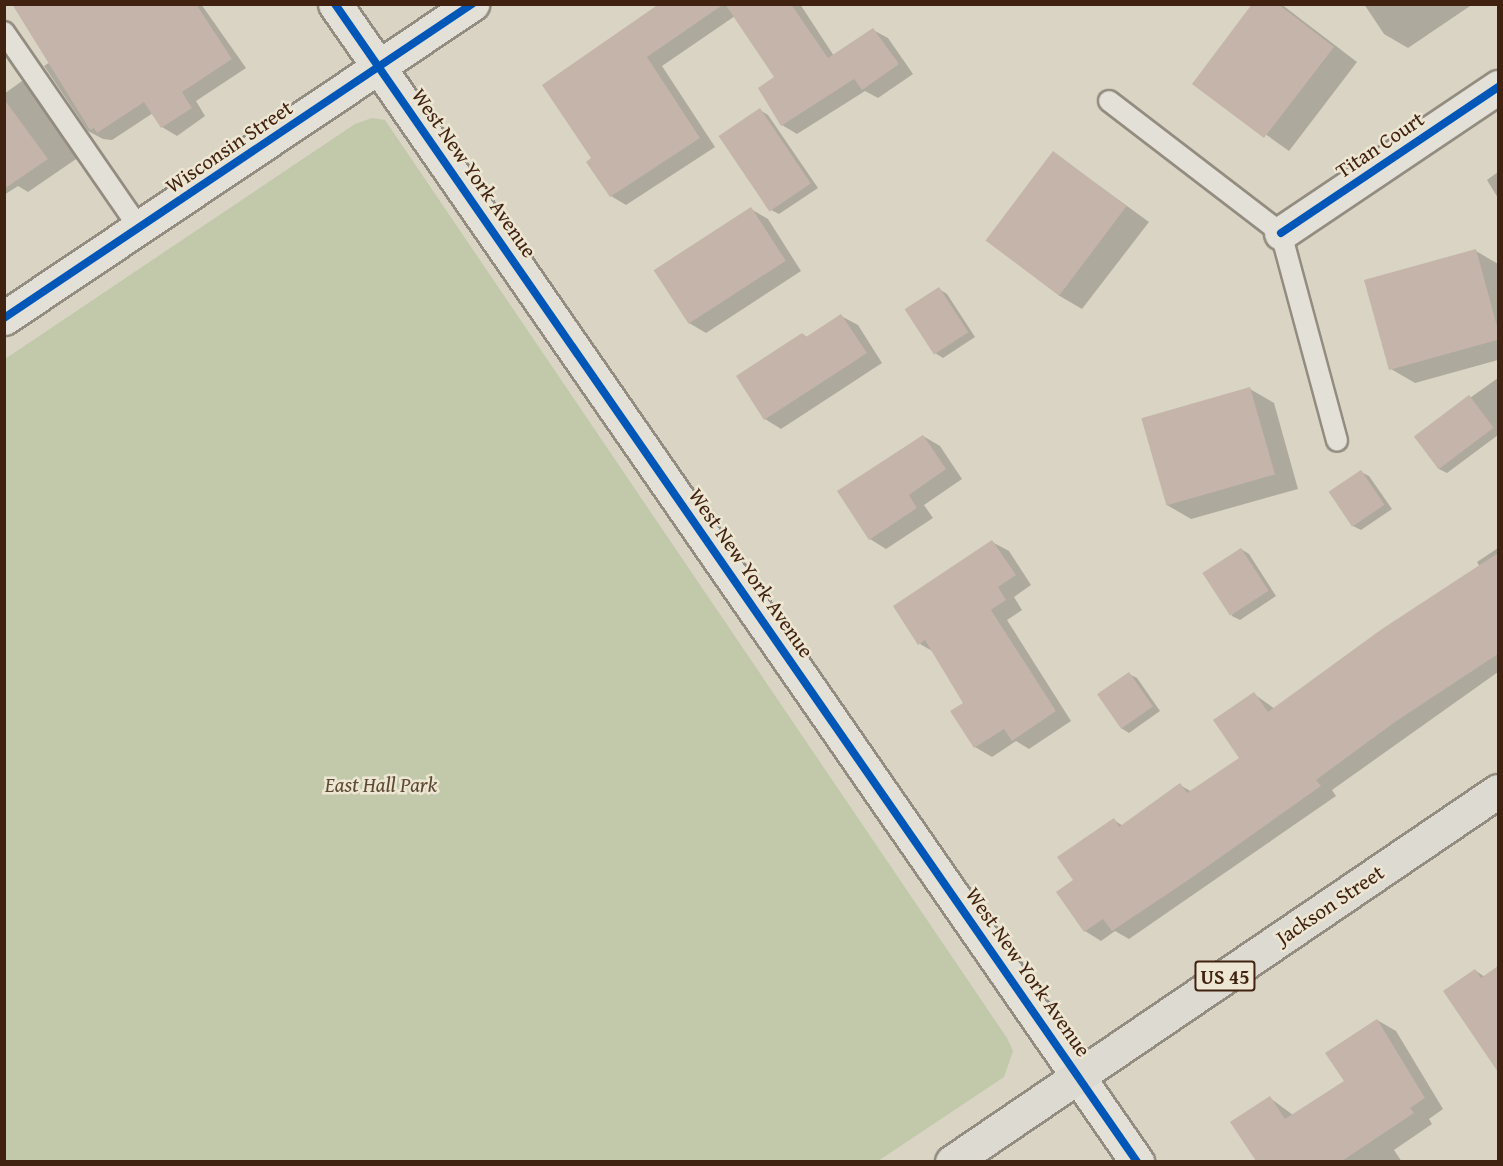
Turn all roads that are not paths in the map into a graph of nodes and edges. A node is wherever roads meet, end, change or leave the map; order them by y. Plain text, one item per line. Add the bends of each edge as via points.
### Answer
1 (335, 4) edge
2 (472, 4) edge
3 (4, 32) edge
4 (379, 68) junction
5 (1498, 87) edge
6 (1109, 101) dead end
7 (140, 228) junction
8 (1281, 233) junction
9 (4, 318) edge
10 (1337, 441) dead end
11 (1498, 791) edge
12 (1078, 1076) junction
13 (952, 1161) edge
14 (1137, 1161) edge

1 - 4 street, West New York Avenue
2 - 4 street, Wisconsin Street
3 - 7 lane
4 - 7 street, Wisconsin Street
4 - 12 street, West New York Avenue
5 - 8 street, Titan Court
6 - 8 lane
7 - 9 street, Wisconsin Street
8 - 10 lane
11 - 12 main road, Jackson Street / US 45
12 - 13 main road, Jackson Street / US 45
12 - 14 street, West New York Avenue

